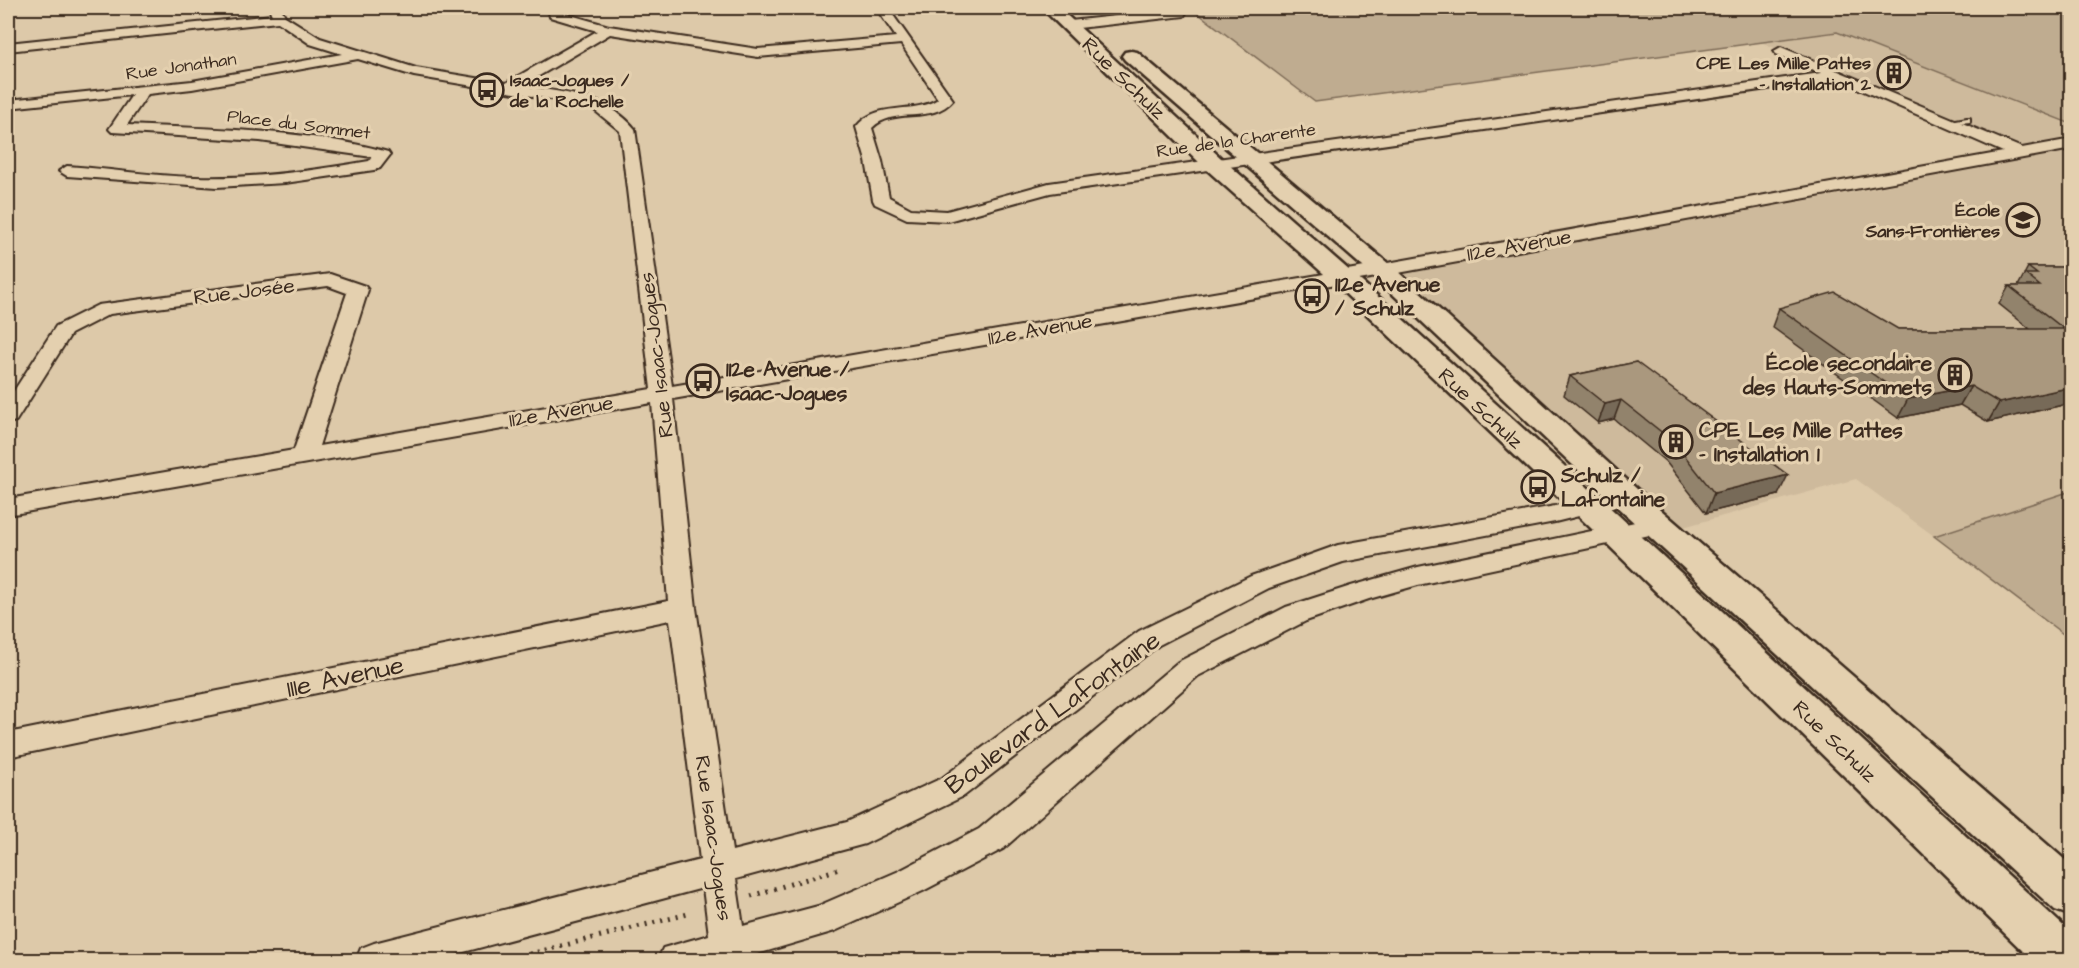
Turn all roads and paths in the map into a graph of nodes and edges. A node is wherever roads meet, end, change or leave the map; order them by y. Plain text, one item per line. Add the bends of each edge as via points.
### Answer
1 (554, 8) edge
2 (882, 8) edge
3 (1050, 8) edge
4 (277, 13) edge
5 (1180, 13) dead end
6 (1072, 16) edge
7 (1092, 23) junction
8 (608, 30) junction
9 (905, 40) junction
10 (8, 47) edge
11 (1781, 51) dead end
12 (358, 54) junction
13 (1838, 75) junction
14 (510, 87) junction
15 (143, 90) junction
16 (8, 104) edge
17 (1967, 120) dead end
18 (1949, 122) junction
19 (2072, 144) edge
20 (2022, 154) junction
21 (1250, 158) junction
22 (1213, 163) junction
23 (67, 171) dead end
24 (1382, 270) junction
25 (1342, 277) junction
26 (1487, 366) junction
27 (1443, 373) junction
28 (662, 394) junction
29 (8, 416) edge
30 (304, 456) junction
31 (1626, 497) junction
32 (1588, 506) junction
33 (8, 507) edge
34 (1659, 525) junction
35 (1618, 534) junction
36 (682, 608) junction
37 (8, 745) edge
38 (719, 870) junction
39 (2072, 895) edge
40 (729, 953) edge
41 (374, 960) edge
42 (676, 960) edge
43 (2065, 960) edge

1 - 8 street via 554,14
2 - 9 street
3 - 6 street, Rue Schulz
4 - 10 street
4 - 12 street, Rue Isaac-Jogues via 315,41
5 - 7 street
6 - 7 street, Rue Schulz
6 - 22 street, Rue Schulz
7 - 21 street, Rue Schulz
8 - 9 street via 758,53
8 - 14 street
9 - 22 street, Rue de la Charente via 946,100 931,109 869,120 864,127 881,200 907,214 948,216 1049,188
11 - 13 street
12 - 14 street, Rue Isaac-Jogues via 414,72
12 - 15 street, Rue Jonathan via 192,85
13 - 18 street
13 - 21 street, Rue de la Charente
14 - 28 street, Rue Isaac-Jogues via 598,106 627,129
15 - 16 street, Rue Jonathan
15 - 23 street, Place du Sommet via 117,129 260,136 382,155 374,165 279,178 197,182
17 - 18 lane
18 - 20 street
19 - 20 street, 112e Avenue
20 - 24 street, 112e Avenue
21 - 22 street, Rue de la Charente
21 - 24 street, Rue Schulz
22 - 25 street, Rue Schulz
24 - 25 street, 112e Avenue
24 - 26 street, Rue Schulz
25 - 27 street, Rue Schulz
25 - 28 street, 112e Avenue
26 - 27 street
26 - 31 street, Rue Schulz
27 - 32 street, Rue Schulz
28 - 30 street, 112e Avenue
28 - 36 street, Rue Isaac-Jogues
29 - 30 street, Rue Josée via 63,330 105,309 330,280 358,290
30 - 33 street, 112e Avenue
31 - 32 street, Boulevard Lafontaine
31 - 34 street, Rue Schulz
32 - 35 street, Rue Schulz
32 - 38 street, Boulevard Lafontaine via 1338,554 1260,582 1149,638 953,787 853,834
34 - 35 street, Boulevard Lafontaine
34 - 39 street, Rue Schulz
35 - 40 street, Boulevard Lafontaine via 1418,576 1296,614 1188,669 991,839 911,881 823,920
35 - 43 street, Rue Schulz
36 - 37 street, 111e Avenue
36 - 38 street, Rue Isaac-Jogues
38 - 40 street, Rue Isaac-Jogues
38 - 41 street, Boulevard Lafontaine
40 - 42 street, Boulevard Lafontaine

